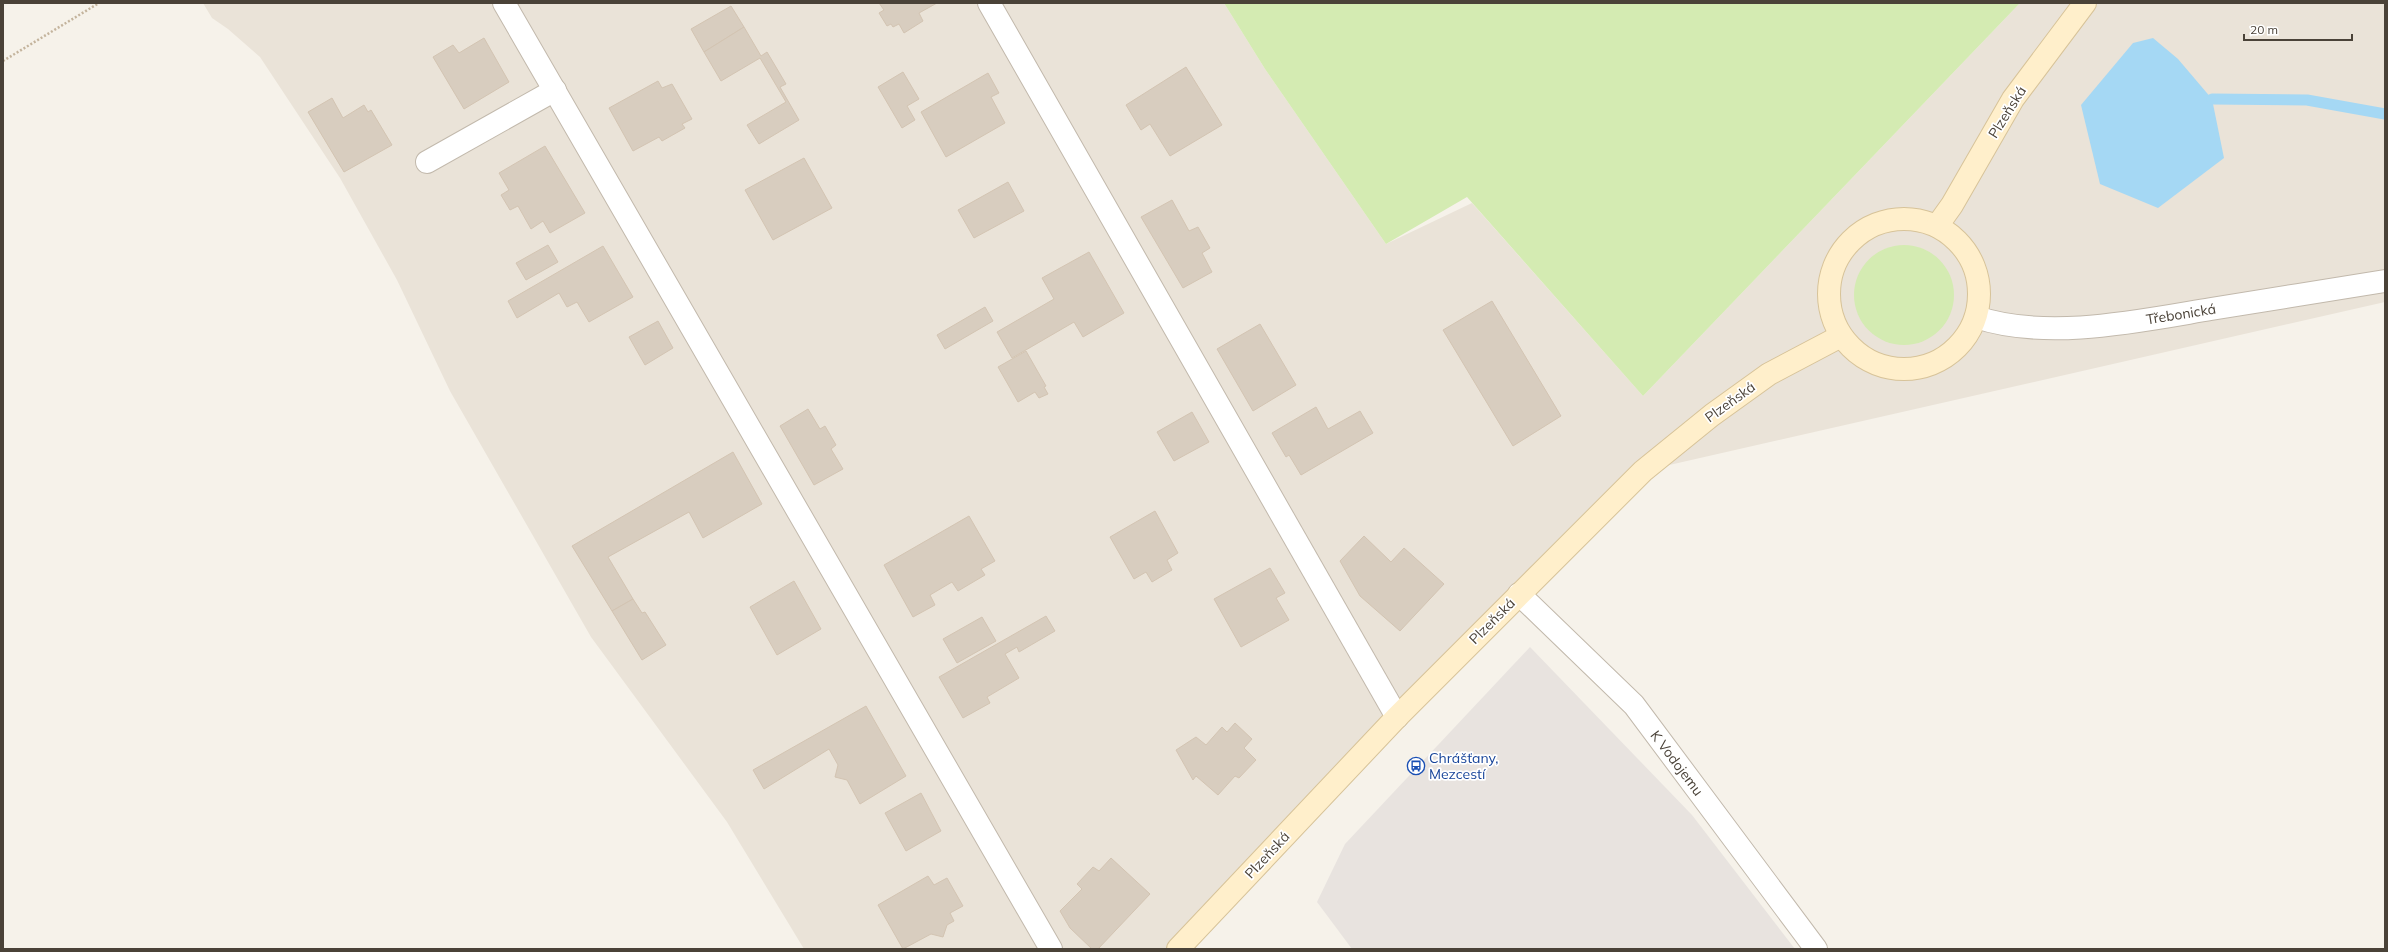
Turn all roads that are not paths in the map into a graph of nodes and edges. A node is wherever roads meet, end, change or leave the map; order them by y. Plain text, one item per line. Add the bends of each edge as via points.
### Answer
1 (504, 3) edge
2 (989, 3) edge
3 (2085, 3) edge
4 (555, 90) junction
5 (427, 162) dead end
6 (1938, 226) junction
7 (2385, 281) edge
8 (1976, 317) junction
9 (1841, 336) junction
10 (1519, 594) junction
11 (1397, 717) junction
12 (1051, 949) edge
13 (1178, 949) edge
14 (1816, 949) edge

1 - 4 street
2 - 11 street
3 - 6 main road, Plzeňská via 2013,99
4 - 5 street
4 - 12 street
6 - 8 main road via 1962,246 1975,268 1980,292
6 - 9 main road via 1919,220 1894,219 1870,226 1850,241 1836,261 1829,285 1830,312
7 - 8 street, Třebonická via 2112,325 2050,327 1993,323
8 - 9 main road via 1964,339 1946,356 1924,367 1900,369 1876,364 1855,352
9 - 10 main road, Plzeňská via 1769,374 1712,415 1643,471
10 - 11 main road, Plzeňská
10 - 14 street, K Vodojemu via 1634,705
11 - 13 main road, Plzeňská

